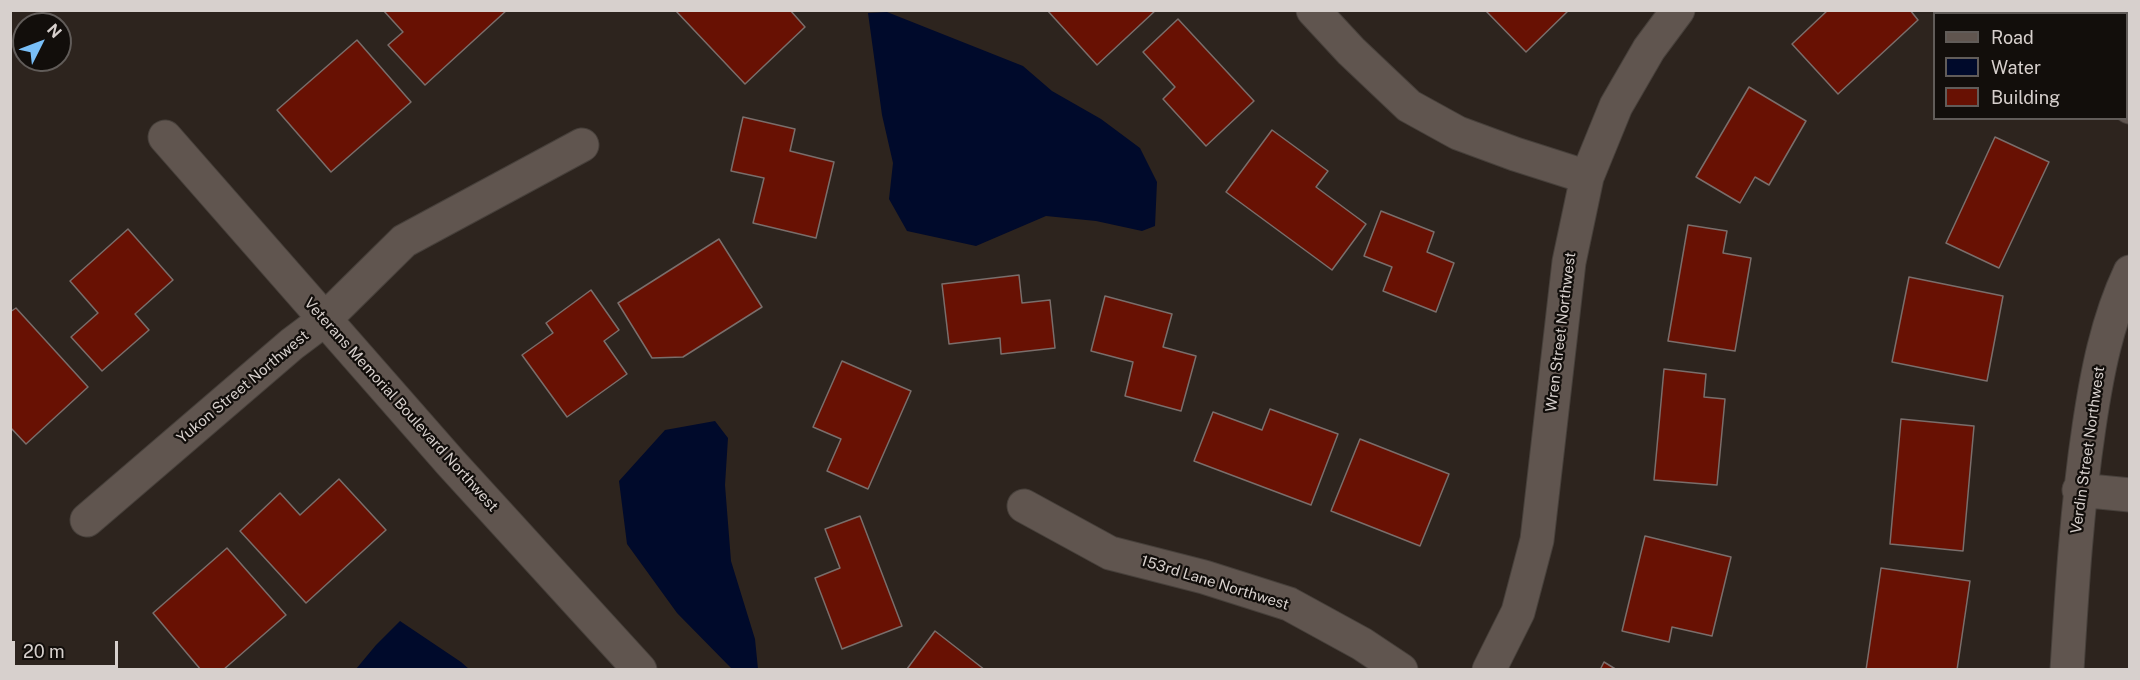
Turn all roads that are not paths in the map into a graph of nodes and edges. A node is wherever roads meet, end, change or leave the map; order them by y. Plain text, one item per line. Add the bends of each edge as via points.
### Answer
1 (1313, 10) edge
2 (1678, 10) edge
3 (165, 137) dead end
4 (582, 145) dead end
5 (1587, 177) junction
6 (2130, 272) edge
7 (324, 320) junction
8 (2079, 489) junction
9 (2130, 495) edge
10 (1024, 506) dead end
11 (87, 520) dead end
12 (640, 669) edge
13 (1401, 669) edge
14 (1489, 669) edge
15 (2067, 669) edge

1 - 5 street via 1409,106 1458,133
2 - 5 street, Wren Street Northwest via 1649,49 1616,106
3 - 7 street, Veterans Memorial Boulevard Northwest
4 - 7 street, Yukon Street Northwest via 404,241
5 - 14 street, Wren Street Northwest via 1569,261 1537,540 1518,612
6 - 8 street, Verdin Street Northwest via 2098,365
7 - 11 street, Yukon Street Northwest
7 - 12 street, Veterans Memorial Boulevard Northwest
8 - 9 street
8 - 15 street, Verdin Street Northwest
10 - 13 street, 153rd Lane Northwest via 1110,553 1289,604

